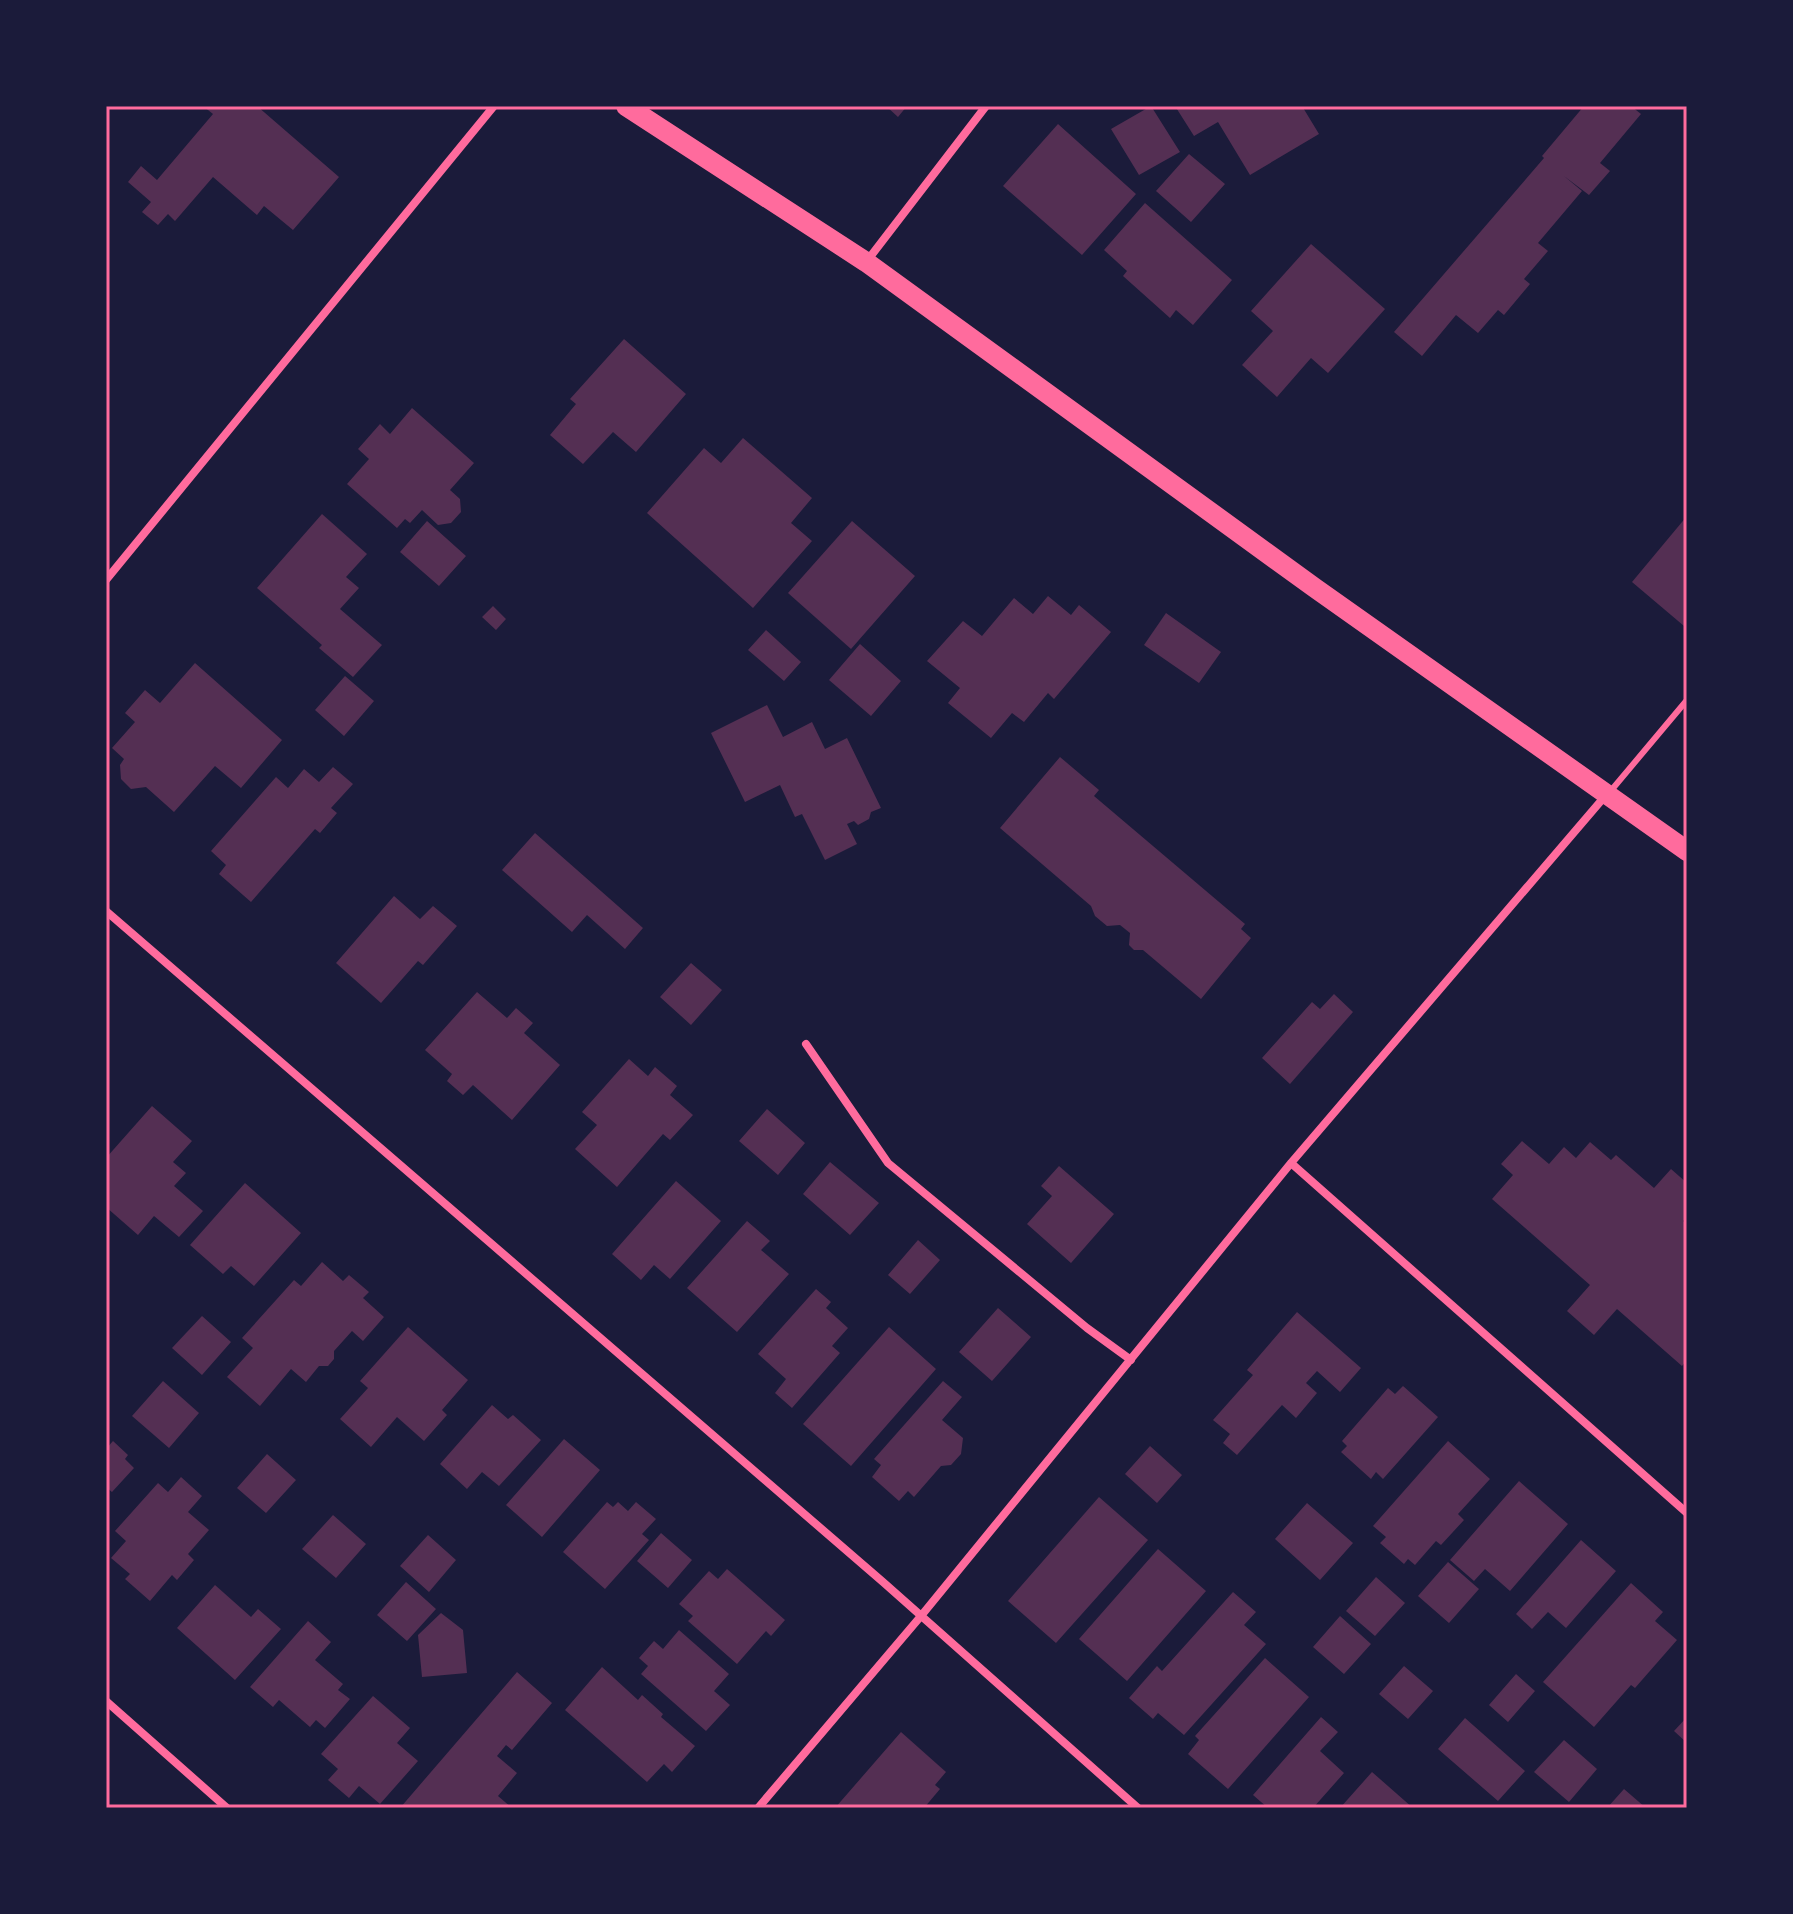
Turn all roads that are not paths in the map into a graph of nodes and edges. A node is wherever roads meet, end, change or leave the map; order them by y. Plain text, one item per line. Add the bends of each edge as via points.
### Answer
1 (494, 106) edge
2 (626, 106) edge
3 (986, 106) edge
4 (866, 262) junction
5 (106, 580) edge
6 (1687, 700) edge
7 (1606, 795) junction
8 (1687, 851) edge
9 (106, 911) edge
10 (806, 1044) dead end
11 (1291, 1163) junction
12 (1131, 1360) junction
13 (1687, 1513) edge
14 (921, 1616) junction
15 (106, 1701) edge
16 (227, 1808) edge
17 (758, 1808) edge
18 (1138, 1808) edge

1 - 5 street
2 - 4 main road
3 - 4 street
4 - 7 main road
6 - 7 lane
7 - 8 main road
7 - 11 street
9 - 14 street
10 - 12 street via 888,1163
11 - 12 street
11 - 13 street
12 - 14 street
14 - 17 street
14 - 18 street
15 - 16 street

